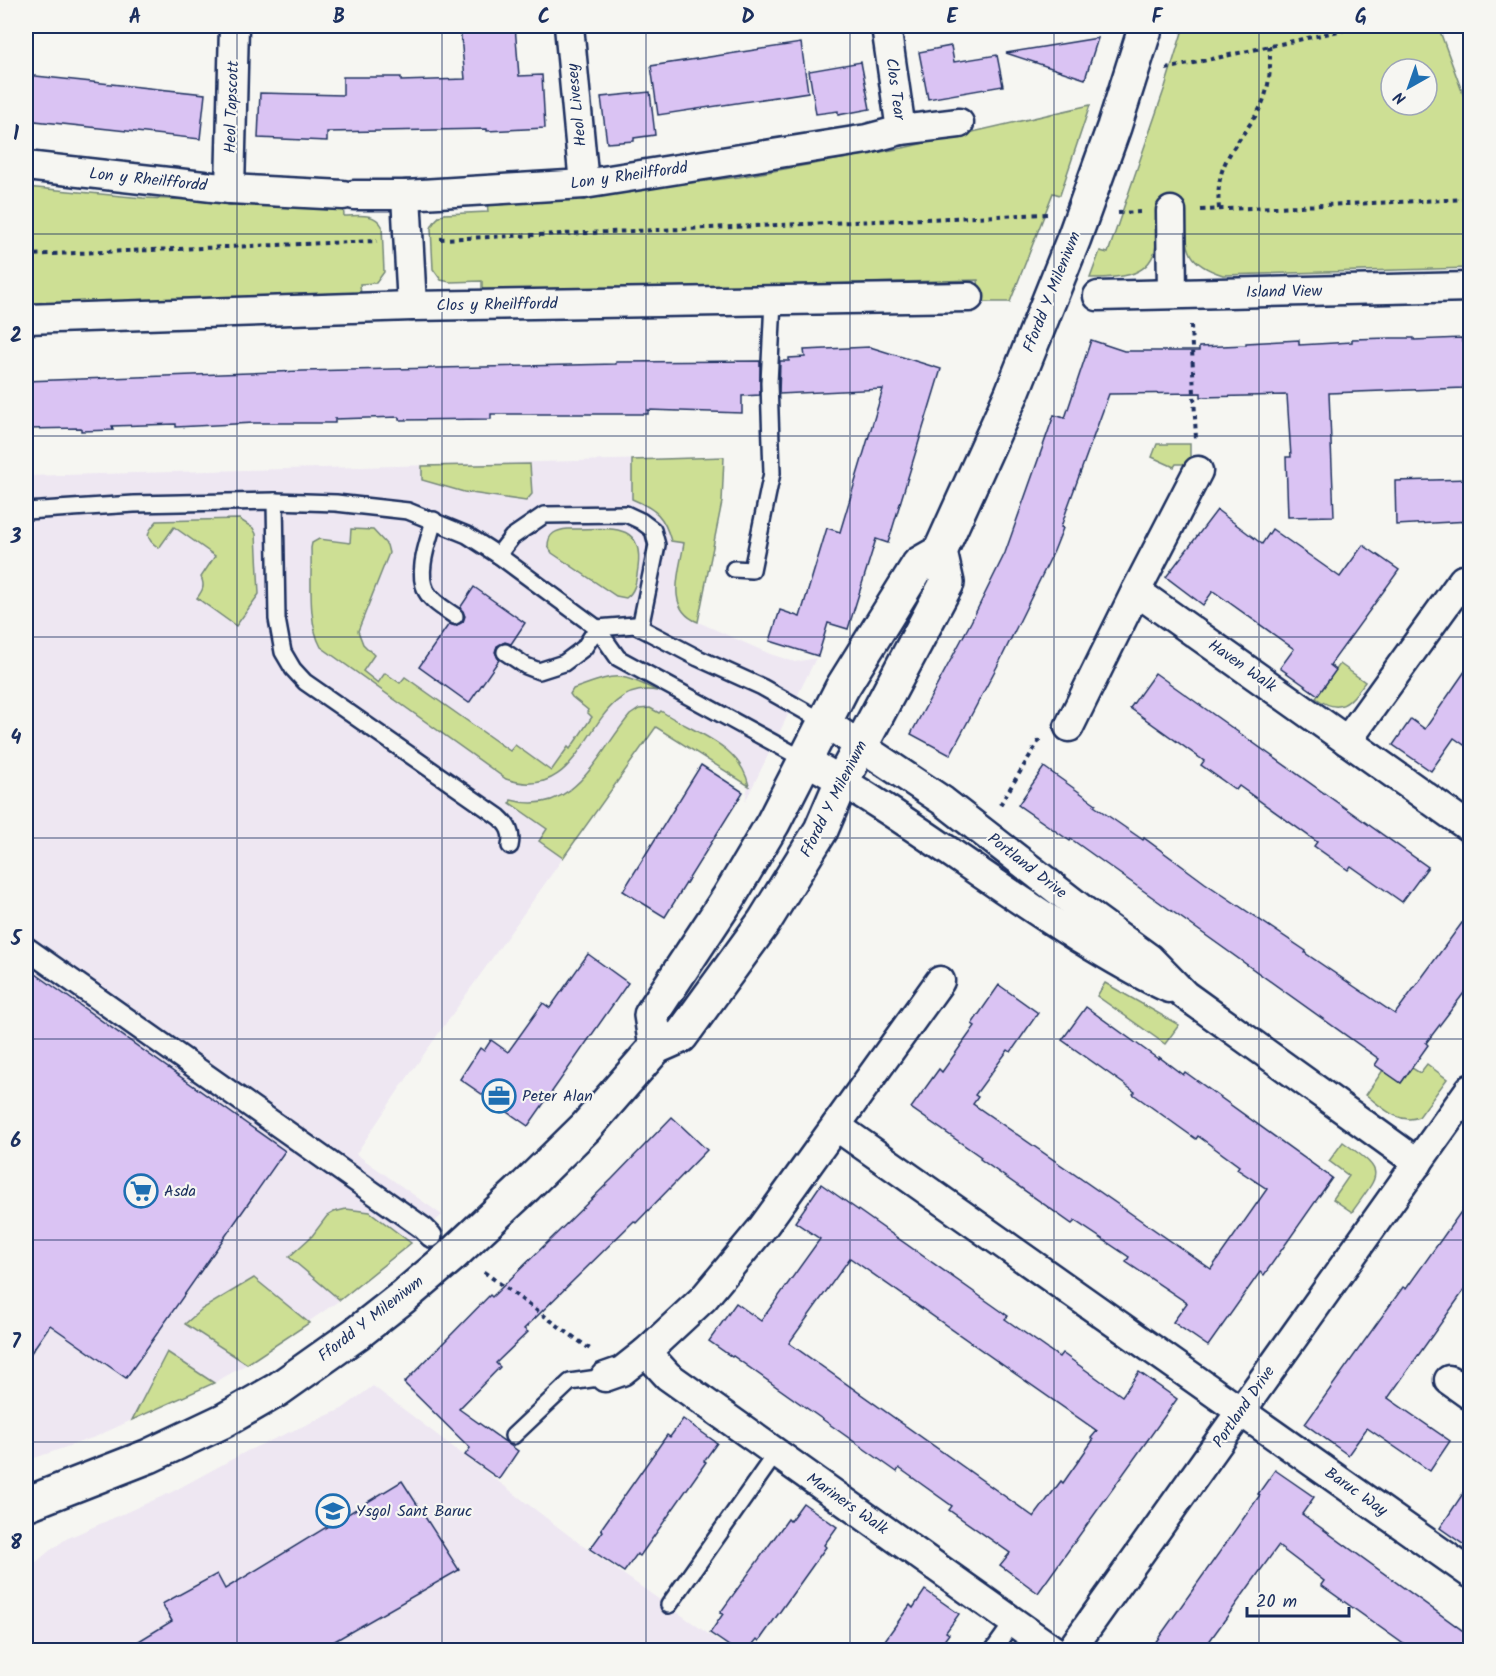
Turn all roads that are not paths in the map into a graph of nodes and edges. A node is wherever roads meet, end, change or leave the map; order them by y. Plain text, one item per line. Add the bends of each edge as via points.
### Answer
1 (234, 26) edge
2 (569, 26) edge
3 (886, 26) edge
4 (1146, 26) edge
5 (959, 123) dead end
6 (901, 130) junction
7 (26, 166) edge
8 (584, 184) junction
9 (230, 189) junction
10 (406, 195) junction
11 (1170, 211) road end
12 (1470, 287) edge
13 (1181, 294) junction
14 (1098, 296) dead end
15 (969, 297) dead end
16 (772, 301) junction
17 (412, 306) junction
18 (26, 319) edge
19 (1198, 471) road end
20 (275, 501) junction
21 (26, 511) edge
22 (434, 520) junction
23 (940, 552) junction
24 (498, 555) junction
25 (734, 568) dead end
26 (1470, 580) edge
27 (1136, 591) junction
28 (455, 616) dead end
29 (597, 627) junction
30 (640, 628) junction
31 (505, 652) dead end
32 (826, 723) junction
33 (1069, 727) road end
34 (1347, 741) junction
35 (861, 746) junction
36 (805, 760) junction
37 (842, 781) junction
38 (1470, 828) edge
39 (510, 846) dead end
40 (26, 948) edge
41 (940, 981) dead end
42 (1185, 995) junction
43 (656, 1047) junction
44 (1470, 1089) edge
45 (836, 1126) junction
46 (1418, 1163) junction
47 (431, 1236) dead end
48 (646, 1352) junction
49 (603, 1378) joint
50 (1241, 1411) junction
51 (513, 1436) dead end
52 (776, 1453) junction
53 (26, 1504) edge
54 (1470, 1573) edge
55 (669, 1605) dead end
56 (1013, 1622) junction
57 (993, 1650) edge
58 (1053, 1650) edge
59 (1071, 1650) edge

1 - 9 street, Heol Tapscott
2 - 8 street, Heol Livesey
3 - 6 street, Clos Tear
4 - 23 street, Ffordd Y Mileniwm via 1080,223 1012,393
5 - 6 street, Clos Tear
6 - 8 street, Lon y Rheilffordd via 867,140
7 - 9 street, Lon y Rheilffordd
8 - 10 street, Lon y Rheilffordd
9 - 10 street, Lon y Rheilffordd
10 - 17 street
11 - 13 street
12 - 13 street, Island View
13 - 14 street, Island View
15 - 16 street, Clos y Rheilffordd
16 - 17 street, Clos y Rheilffordd
16 - 25 lane via 772,473 752,570
17 - 18 street, Clos y Rheilffordd
19 - 27 street
20 - 21 lane
20 - 22 lane via 380,507
20 - 39 lane via 277,619 283,652 293,669 305,682 507,824 512,838
22 - 24 lane
22 - 28 lane via 422,574 426,590
23 - 32 street via 919,564 842,688
23 - 35 street, Ffordd Y Mileniwm via 946,583
24 - 29 lane
24 - 30 lane via 512,537 544,516 626,514 641,521 653,530 657,545
26 - 34 street via 1463,580
27 - 33 street
27 - 34 street, Haven Walk
29 - 30 lane
29 - 31 lane via 584,648 564,663 539,670
29 - 36 lane via 618,658
30 - 32 lane
32 - 35 street, Portland Drive
32 - 36 street
34 - 38 street, Haven Walk
35 - 37 street, Ffordd Y Mileniwm
35 - 42 street, Portland Drive via 943,801 1149,958
36 - 37 street, Portland Drive
36 - 43 street via 736,887 651,1015
37 - 42 street, Portland Drive via 1019,902 1140,975
37 - 43 street, Ffordd Y Mileniwm via 821,830 764,922 681,1036
40 - 47 street
41 - 45 street
42 - 46 street, Portland Drive
43 - 53 street, Ffordd Y Mileniwm via 586,1127 526,1186 443,1263 356,1334 277,1390 223,1421 149,1456
44 - 46 street, Portland Drive
45 - 48 street via 763,1227 704,1298
45 - 50 street
46 - 50 street, Portland Drive
48 - 49 street via 622,1371
48 - 52 street, Mariners Walk via 668,1376
49 - 51 lane via 570,1382
50 - 54 street, Baruc Way
50 - 59 street, Portland Drive
52 - 55 lane
52 - 56 street, Mariners Walk
56 - 57 lane
56 - 58 street, Mariners Walk

